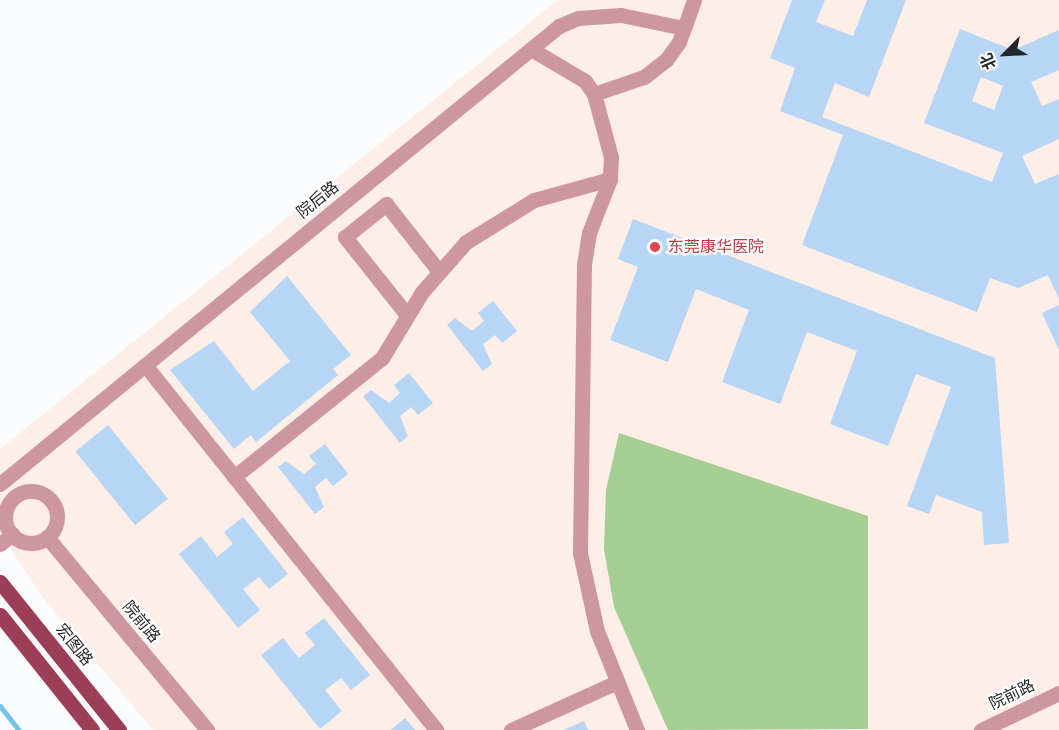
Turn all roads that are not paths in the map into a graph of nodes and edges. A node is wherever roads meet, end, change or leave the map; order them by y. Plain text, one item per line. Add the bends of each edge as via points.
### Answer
1 (694, 0) edge
2 (684, 28) junction
3 (531, 49) junction
4 (594, 94) junction
5 (610, 179) junction
6 (438, 270) junction
7 (407, 315) junction
8 (145, 365) junction
9 (234, 477) junction
10 (0, 485) edge
11 (14, 497) junction
12 (47, 537) junction
13 (6, 539) edge
14 (0, 582) edge
15 (0, 615) edge
16 (617, 682) junction
17 (1059, 693) edge
18 (92, 730) edge
19 (119, 730) edge
20 (207, 730) edge
21 (436, 730) edge
22 (511, 730) edge
23 (637, 730) edge
24 (981, 730) edge

1 - 2 lane
2 - 3 lane, 院后路 via 621,15 595,15 559,26
2 - 4 lane via 666,60 644,77
3 - 4 lane via 569,69
3 - 8 lane, 院后路
4 - 5 lane via 611,156
5 - 6 lane via 525,204 466,242
5 - 16 lane via 589,232 584,265 578,498 586,593
6 - 7 lane
6 - 7 lane via 386,204 345,237
7 - 9 lane via 382,358
8 - 9 lane
8 - 10 lane, 院后路
9 - 21 lane
10 - 11 lane
11 - 12 lane via 42,493 55,505 57,523
11 - 13 lane via 5,517
12 - 13 lane via 29,543
12 - 20 lane, 院前路
14 - 19 main road, 宏图路
15 - 18 main road
16 - 22 lane
16 - 23 lane
17 - 24 lane, 院前路

